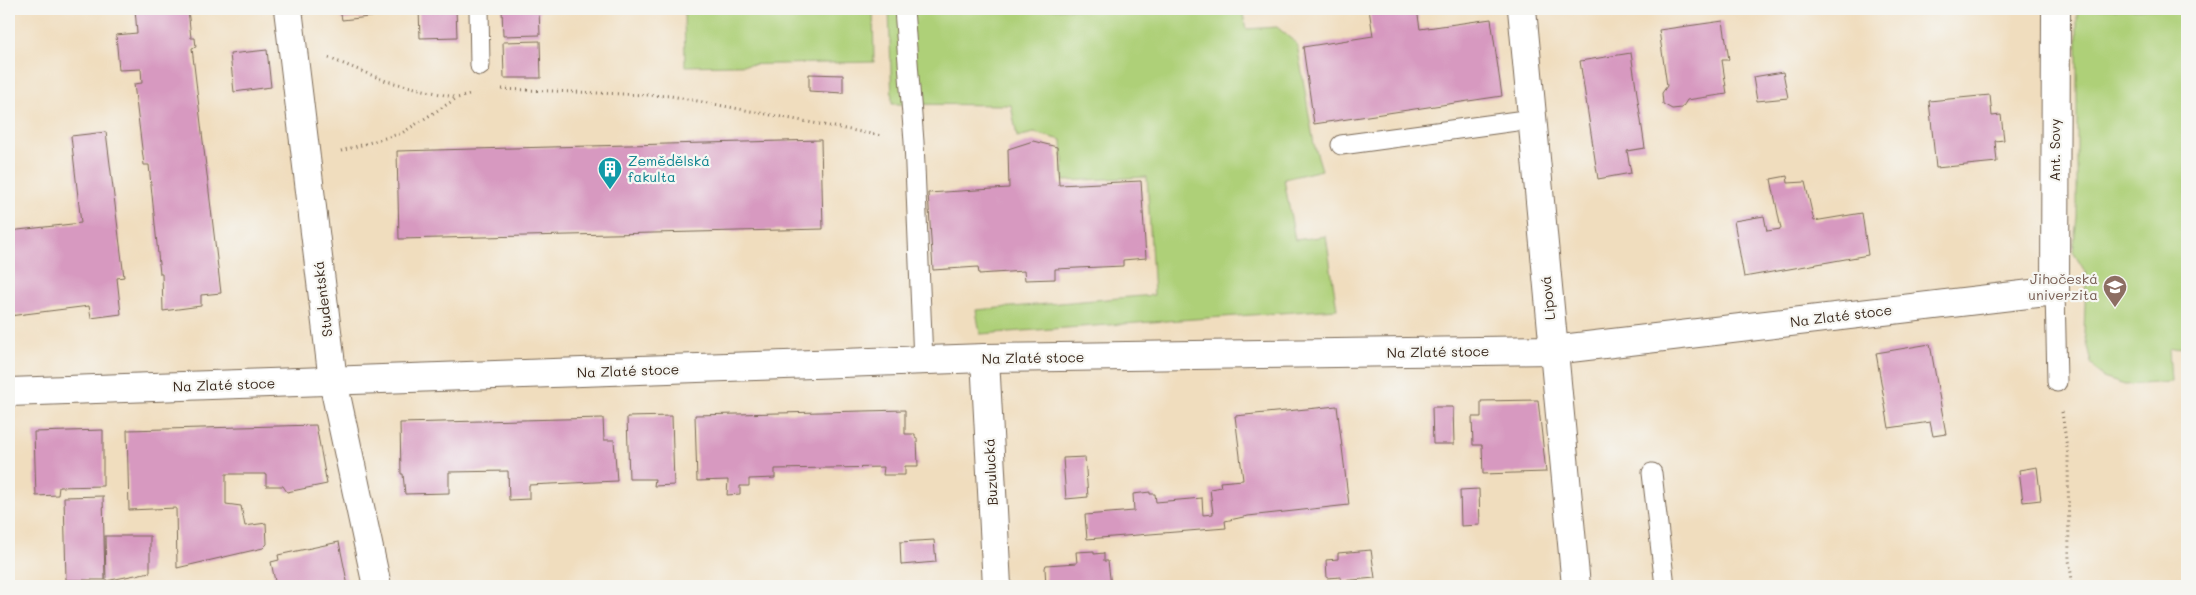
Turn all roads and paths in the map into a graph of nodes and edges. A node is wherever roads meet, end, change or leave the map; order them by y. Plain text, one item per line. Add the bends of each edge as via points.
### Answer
1 (288, 9) edge
2 (479, 9) edge
3 (904, 9) edge
4 (1522, 9) edge
5 (2056, 9) edge
6 (292, 42) junction
7 (480, 66) dead end
8 (496, 89) dead end
9 (476, 93) dead end
10 (457, 98) junction
11 (1532, 119) junction
12 (914, 142) junction
13 (1341, 145) dead end
14 (306, 161) junction
15 (2054, 291) junction
16 (1553, 350) junction
17 (985, 358) junction
18 (923, 361) junction
19 (333, 381) junction
20 (2057, 382) joint
21 (9, 392) edge
22 (1652, 473) dead end
23 (377, 586) edge
24 (997, 586) edge
25 (1576, 586) edge
26 (1665, 586) edge
27 (2073, 586) edge

1 - 6 street, Studentská
2 - 7 lane
3 - 12 lane
4 - 11 street, Lipová
5 - 15 street, Ant. Sovy
6 - 10 path via 386,81
6 - 14 street, Studentská
8 - 12 path via 671,96
9 - 10 path
10 - 14 path via 402,133
11 - 13 lane
11 - 16 street, Lipová
12 - 18 lane
14 - 19 street, Studentská
15 - 16 street, Na Zlaté stoce
15 - 20 lane
16 - 17 street, Na Zlaté stoce
16 - 25 street, Lipová
17 - 18 street, Na Zlaté stoce
17 - 24 street, Buzulucká
18 - 19 street, Na Zlaté stoce
19 - 21 street, Na Zlaté stoce
19 - 23 street, Studentská
20 - 27 path via 2068,455 2069,560
22 - 26 lane

